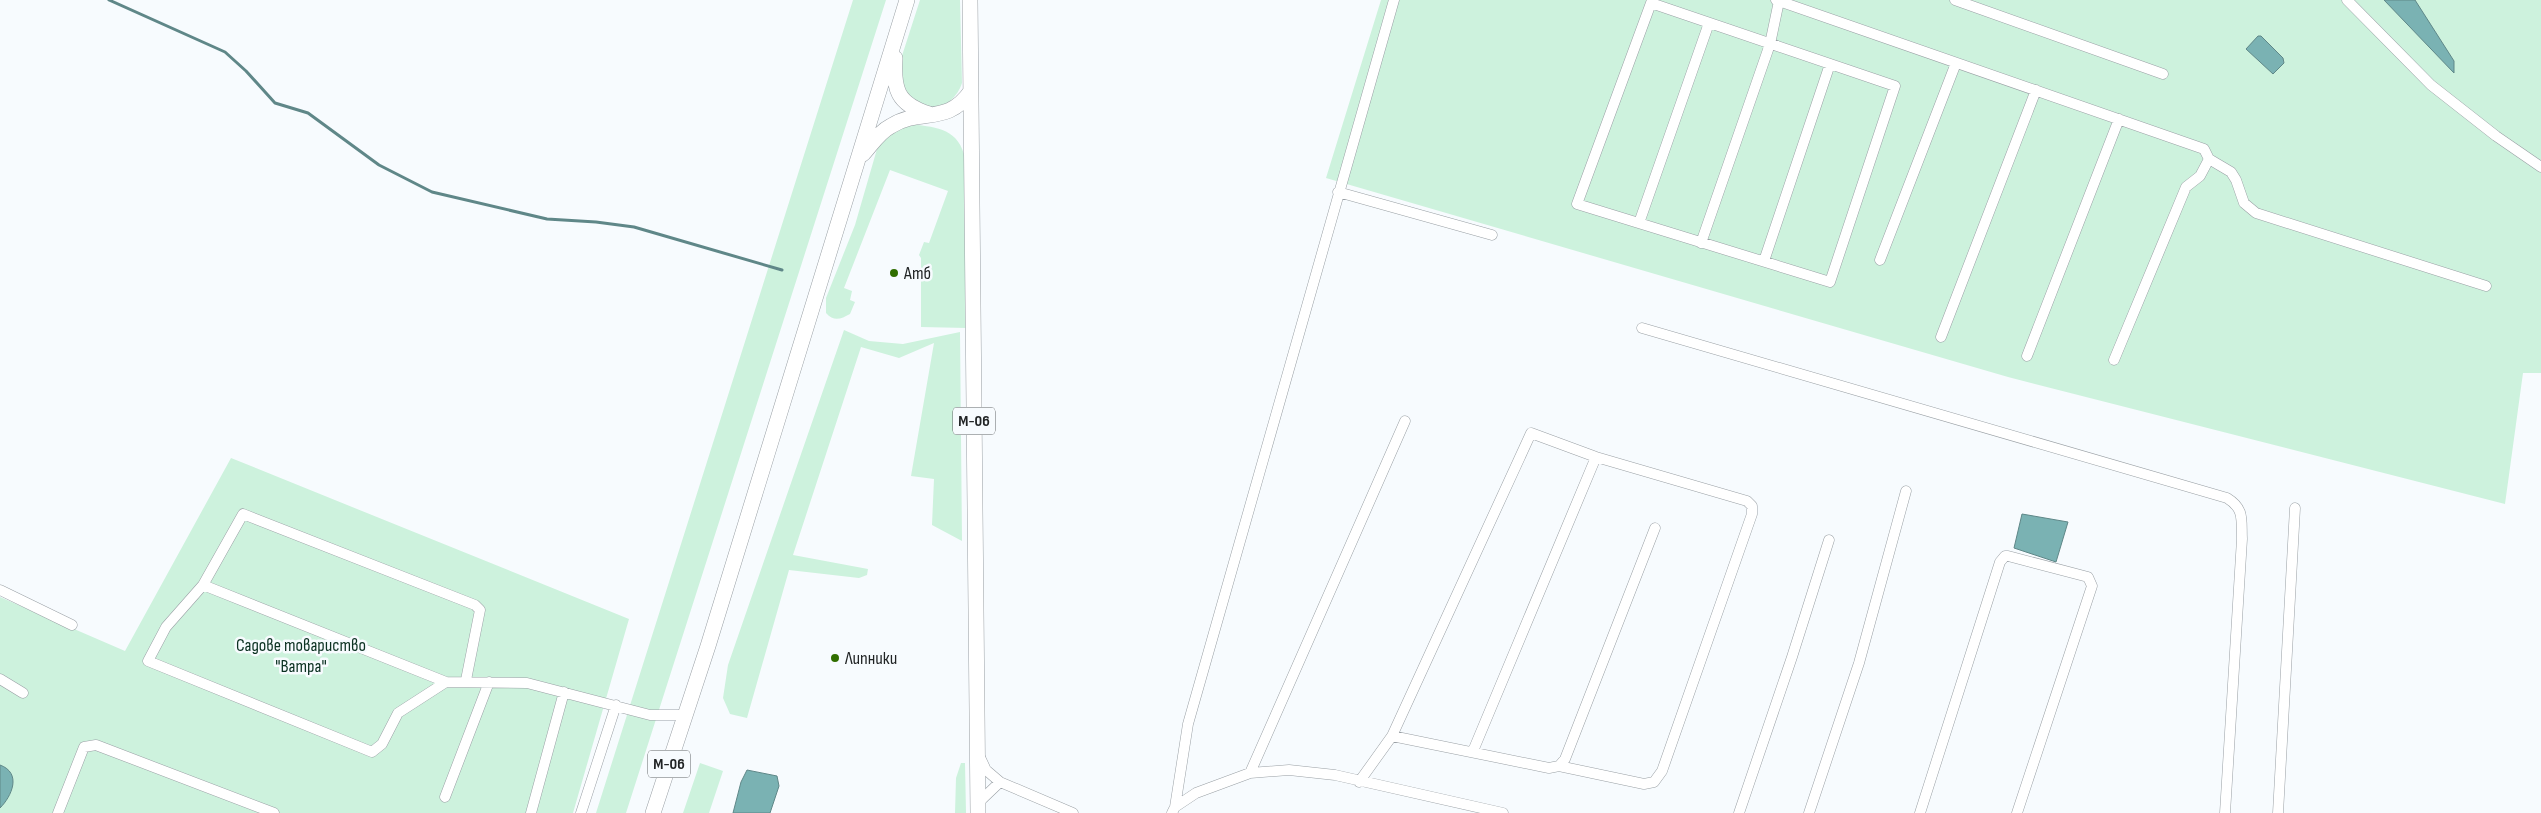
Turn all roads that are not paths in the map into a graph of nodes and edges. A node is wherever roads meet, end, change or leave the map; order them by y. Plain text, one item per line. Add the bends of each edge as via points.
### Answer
1 (907, 0) edge
2 (970, 0) edge
3 (1394, 0) edge
4 (1778, 0) edge
5 (1955, 0) edge
6 (2347, 0) edge
7 (1973, 3) edge
8 (1709, 23) junction
9 (896, 36) junction
10 (1770, 44) junction
11 (1956, 63) junction
12 (1830, 64) junction
13 (2162, 74) dead end
14 (2036, 90) junction
15 (971, 91) junction
16 (932, 115) junction
17 (2119, 119) junction
18 (2209, 159) junction
19 (858, 160) junction
20 (2541, 167) edge
21 (1338, 192) junction
22 (1639, 223) junction
23 (1492, 236) dead end
24 (1701, 243) junction
25 (1764, 260) junction
26 (1880, 260) dead end
27 (2486, 286) dead end
28 (1642, 328) dead end
29 (1941, 337) dead end
30 (2027, 356) dead end
31 (2114, 360) dead end
32 (1405, 421) dead end
33 (1596, 457) junction
34 (1906, 491) dead end
35 (2295, 508) dead end
36 (1655, 528) dead end
37 (1829, 540) dead end
38 (203, 584) junction
39 (0, 590) edge
40 (72, 625) dead end
41 (0, 679) edge
42 (466, 680) junction
43 (446, 682) junction
44 (490, 682) junction
45 (564, 692) junction
46 (23, 693) dead end
47 (616, 705) junction
48 (685, 715) junction
49 (1392, 736) junction
50 (1472, 751) junction
51 (978, 752) junction
52 (1559, 766) junction
53 (1250, 773) junction
54 (1000, 782) junction
55 (1359, 782) junction
56 (445, 797) dead end
57 (978, 808) edge
58 (1173, 810) edge
59 (1469, 810) edge
60 (58, 813) edge
61 (274, 813) edge
62 (531, 813) edge
63 (581, 813) edge
64 (653, 813) edge
65 (1073, 813) edge
66 (1502, 813) edge
67 (1739, 813) edge
68 (1809, 813) edge
69 (1920, 813) edge
70 (2017, 813) edge
71 (2225, 813) edge
72 (2278, 813) edge

1 - 9 highway, М-06
2 - 15 highway, М-06
3 - 21 street
4 - 10 street
4 - 11 street
5 - 7 street
6 - 20 street via 2431,85
7 - 13 street
8 - 10 street
8 - 22 street
8 - 22 street via 1651,3 1577,204
9 - 16 highway via 896,88 908,106
9 - 19 highway, М-06
10 - 12 street
10 - 24 street
11 - 14 street
11 - 26 street
12 - 25 street
12 - 25 street via 1895,86 1830,282
14 - 17 street
14 - 29 street
15 - 16 highway via 952,110
15 - 51 highway, М-06
16 - 19 highway via 909,118 890,126
17 - 18 street via 2204,149
17 - 30 street
18 - 27 street via 2231,172 2244,203 2256,213
18 - 31 street via 2200,176 2186,187
19 - 48 highway, М-06
21 - 23 street
21 - 58 street via 1188,724
22 - 24 street
24 - 25 street
28 - 71 street via 2227,498 2237,504 2241,512 2242,540
32 - 53 street
33 - 49 street via 1531,433
33 - 50 street
33 - 52 street via 1747,501 1752,506 1752,514 1662,771 1654,782 1644,784
34 - 68 street via 1859,663
35 - 72 street
36 - 52 street via 1565,759
37 - 67 street
38 - 42 street via 243,514 250,515 474,605 480,610
38 - 43 street
38 - 43 street via 166,627 148,661 372,752 382,744 398,713
39 - 40 street
41 - 46 street
42 - 43 street
42 - 44 street
44 - 45 street via 528,684
44 - 56 street
45 - 47 street
45 - 62 street
47 - 48 street via 650,715
47 - 63 street
48 - 64 highway, М-06
49 - 50 street
49 - 55 street
50 - 52 street via 1549,768
51 - 54 street via 986,770
51 - 57 highway, М-06
53 - 55 street via 1311,772
53 - 58 street via 1196,793
54 - 57 street
54 - 65 street
55 - 59 street
59 - 66 street
60 - 61 street via 84,747 96,745
69 - 70 street via 2000,562 2008,556 2088,577 2092,586

